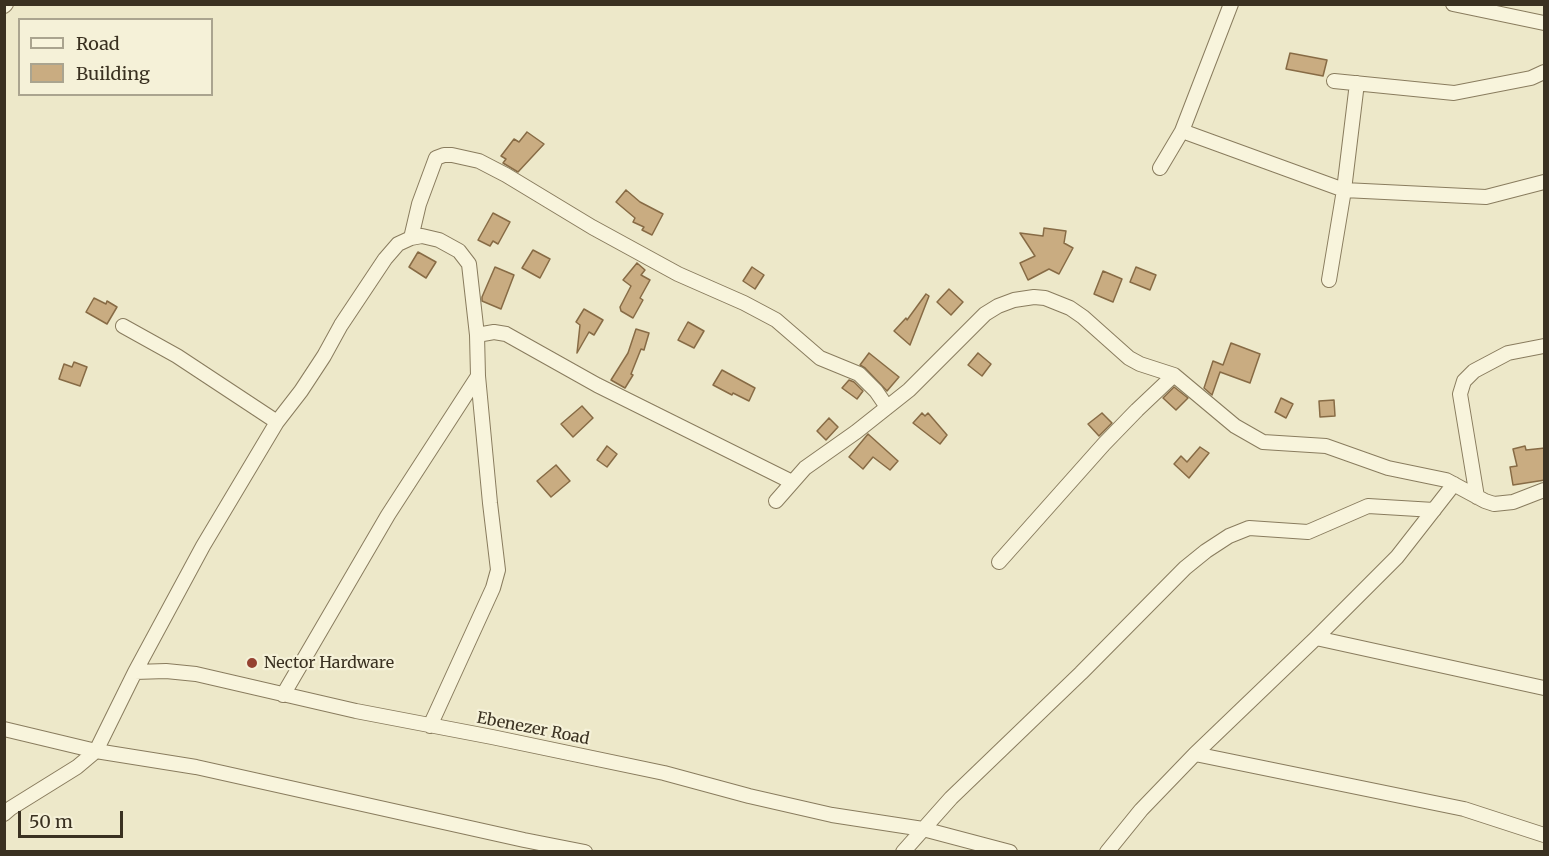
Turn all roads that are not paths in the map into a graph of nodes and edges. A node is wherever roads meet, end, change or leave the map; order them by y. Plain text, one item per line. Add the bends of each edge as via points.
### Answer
1 (1230, 4) edge
2 (1453, 4) edge
3 (1545, 23) edge
4 (1545, 72) edge
5 (1334, 81) dead end
6 (1357, 83) junction
7 (1182, 131) junction
8 (1160, 168) dead end
9 (1545, 182) edge
10 (1344, 190) junction
11 (411, 238) junction
12 (1329, 280) dead end
13 (123, 326) dead end
14 (477, 335) junction
15 (1545, 346) edge
16 (1174, 375) junction
17 (478, 376) junction
18 (887, 406) junction
19 (277, 422) junction
20 (792, 482) junction
21 (1454, 484) junction
22 (1545, 490) edge
23 (1477, 497) junction
24 (776, 501) dead end
25 (1434, 510) junction
26 (999, 562) dead end
27 (1316, 638) junction
28 (135, 672) junction
29 (1545, 688) edge
30 (283, 695) junction
31 (430, 726) junction
32 (4, 729) edge
33 (96, 751) junction
34 (1195, 754) junction
35 (7, 810) edge
36 (923, 829) junction
37 (1545, 835) edge
38 (585, 852) edge
39 (903, 852) edge
40 (1010, 852) edge
41 (1107, 852) edge

1 - 7 street
2 - 3 street
4 - 6 street via 1454,93
5 - 6 street
6 - 10 street
7 - 8 street
7 - 10 street
9 - 10 street via 1486,197
10 - 12 street
11 - 14 street via 439,240 467,260
11 - 18 street via 436,158 452,155 479,161 678,274 776,320 820,358 860,374
11 - 19 street via 398,244 385,259
13 - 19 street via 177,356
14 - 17 street
14 - 20 street via 506,334 597,385
15 - 23 street via 1508,353 1474,370 1464,381 1460,394
16 - 18 street via 1129,358 1070,308 1034,297 1014,300 985,314 909,390
16 - 21 street via 1236,426 1263,442 1326,446 1388,468
16 - 26 street via 1104,444
17 - 30 street via 388,515
17 - 31 street via 498,570
18 - 20 street
19 - 28 street via 203,546
20 - 24 street
21 - 23 street
21 - 25 street
22 - 23 street via 1504,503 1494,504
25 - 27 street via 1397,557
25 - 36 street via 1368,506 1308,532 1248,528 1206,551
27 - 29 street
27 - 34 street
28 - 30 street, Ebenezer Road via 196,674
28 - 33 street
30 - 31 street, Ebenezer Road
31 - 36 street, Ebenezer Road via 664,773 832,815
32 - 33 street
33 - 35 street
33 - 38 street via 196,767
34 - 37 street via 1464,809
34 - 41 street
36 - 39 street
36 - 40 street, Ebenezer Road

